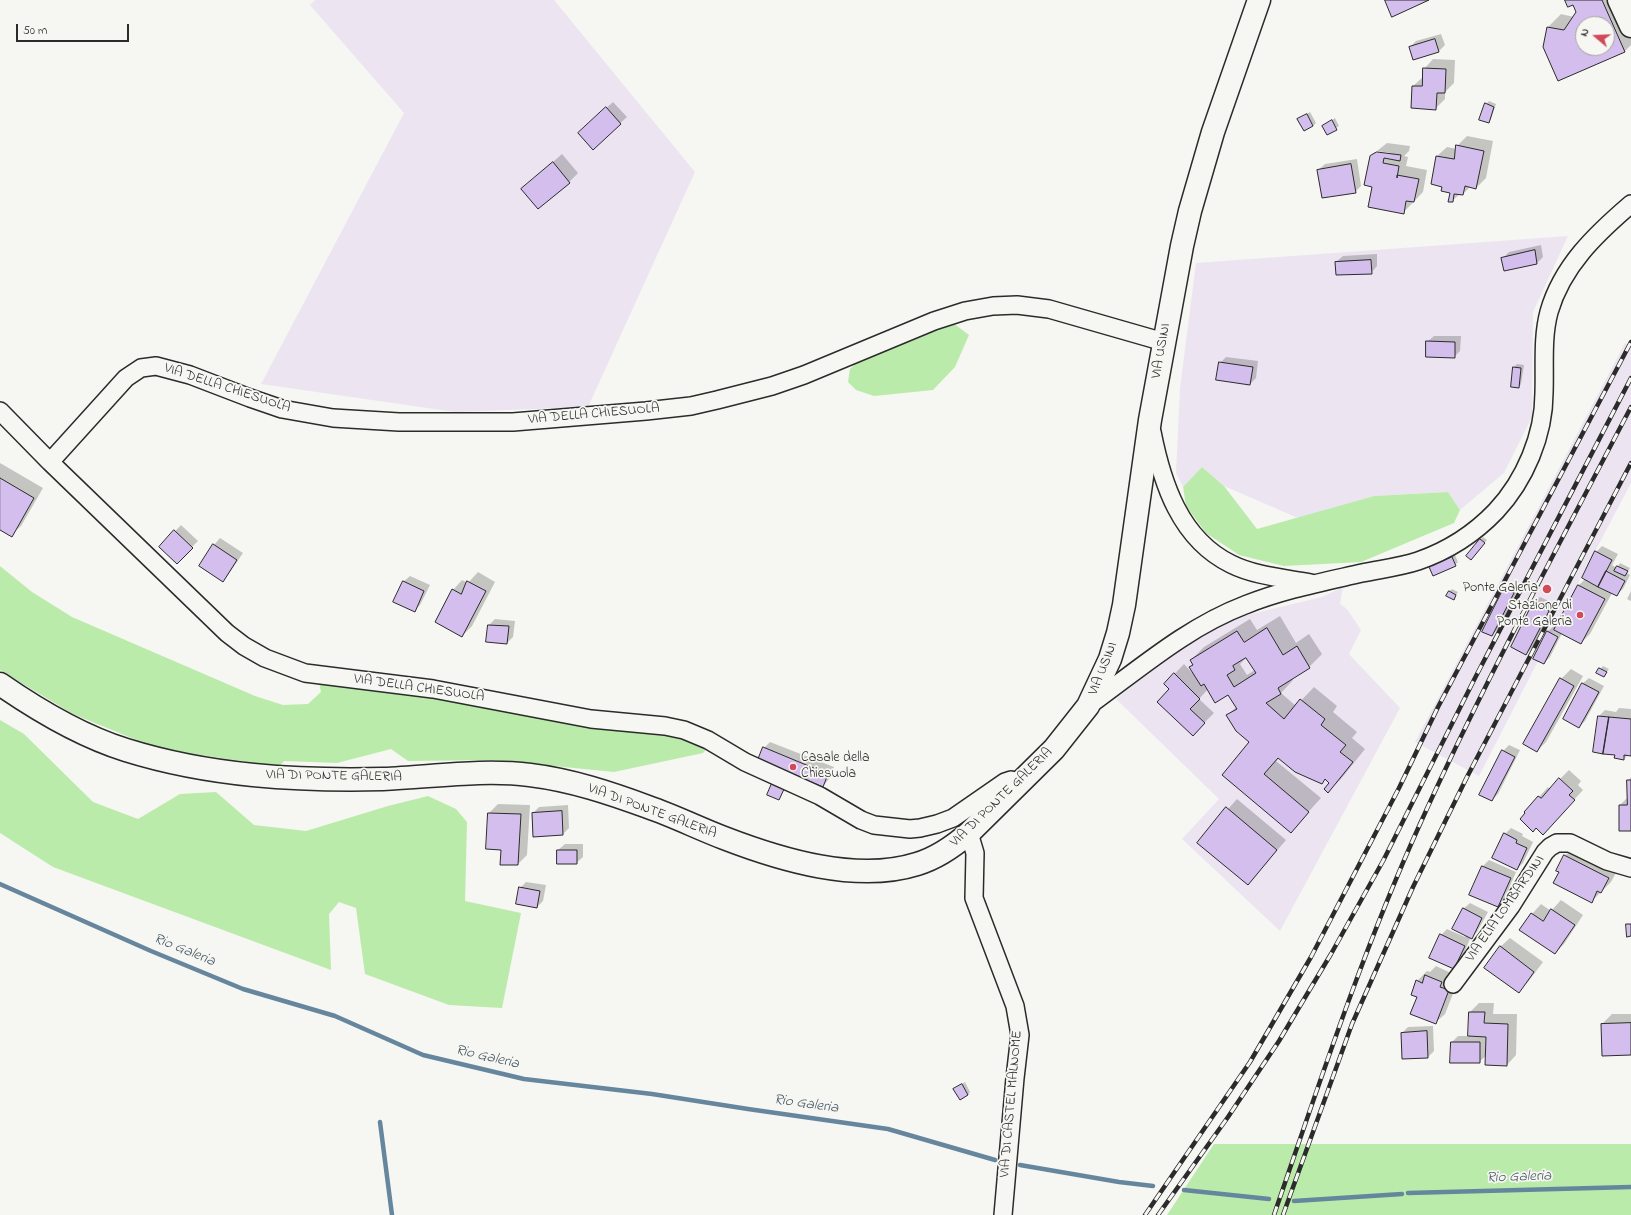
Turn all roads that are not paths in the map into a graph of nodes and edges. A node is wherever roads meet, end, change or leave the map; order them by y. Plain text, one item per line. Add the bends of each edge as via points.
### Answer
1 (1258, 0) edge
2 (1620, 0) edge
3 (1631, 26) edge
4 (1631, 204) edge
5 (1164, 342) junction
6 (0, 411) edge
7 (1150, 420) junction
8 (50, 462) junction
9 (1315, 584) junction
10 (0, 684) edge
11 (1088, 706) junction
12 (1020, 782) junction
13 (969, 833) junction
14 (1631, 868) edge
15 (1453, 984) dead end
16 (1003, 1215) edge

1 - 5 main road, VIA USINI via 1213,132 1190,211
2 - 3 main road
4 - 9 street via 1583,249 1565,275 1553,301 1544,336 1542,418 1522,474 1496,512 1468,535 1435,554 1417,561
5 - 7 main road, VIA USINI
5 - 8 street, VIA DELLA CHIESUOLA via 1038,307 993,306 934,321 772,386 691,406 513,422 399,422 299,413 260,402 190,375 164,367 149,366 126,378
6 - 8 street, VIA DELLA CHIESUOLA
7 - 9 street via 1167,490 1182,518 1201,542 1219,557 1242,569
7 - 11 main road, VIA USINI via 1118,634 1105,672
8 - 12 street, VIA DELLA CHIESUOLA via 227,633 254,652 291,669 315,675 433,689 591,719 684,730 708,740 750,765 820,796 864,821 884,827 910,829 937,824 953,818 1005,782
9 - 11 street via 1246,604 1212,620 1180,639
10 - 13 main road, VIA DI PONTE GALERIA via 23,700 86,734 124,750 162,760 236,773 302,779 384,779 496,773 532,775 588,787 649,808 725,839 826,867 870,871 902,868 940,855
11 - 12 main road, VIA DI PONTE GALERIA via 1054,749
12 - 13 main road, VIA DI PONTE GALERIA
13 - 16 street, VIA DI CASTEL MALNOME via 975,853 974,898 1017,1016 1020,1035
14 - 15 street, VIA ELIA LOMBARDINI via 1607,861 1570,843 1560,842 1552,845

